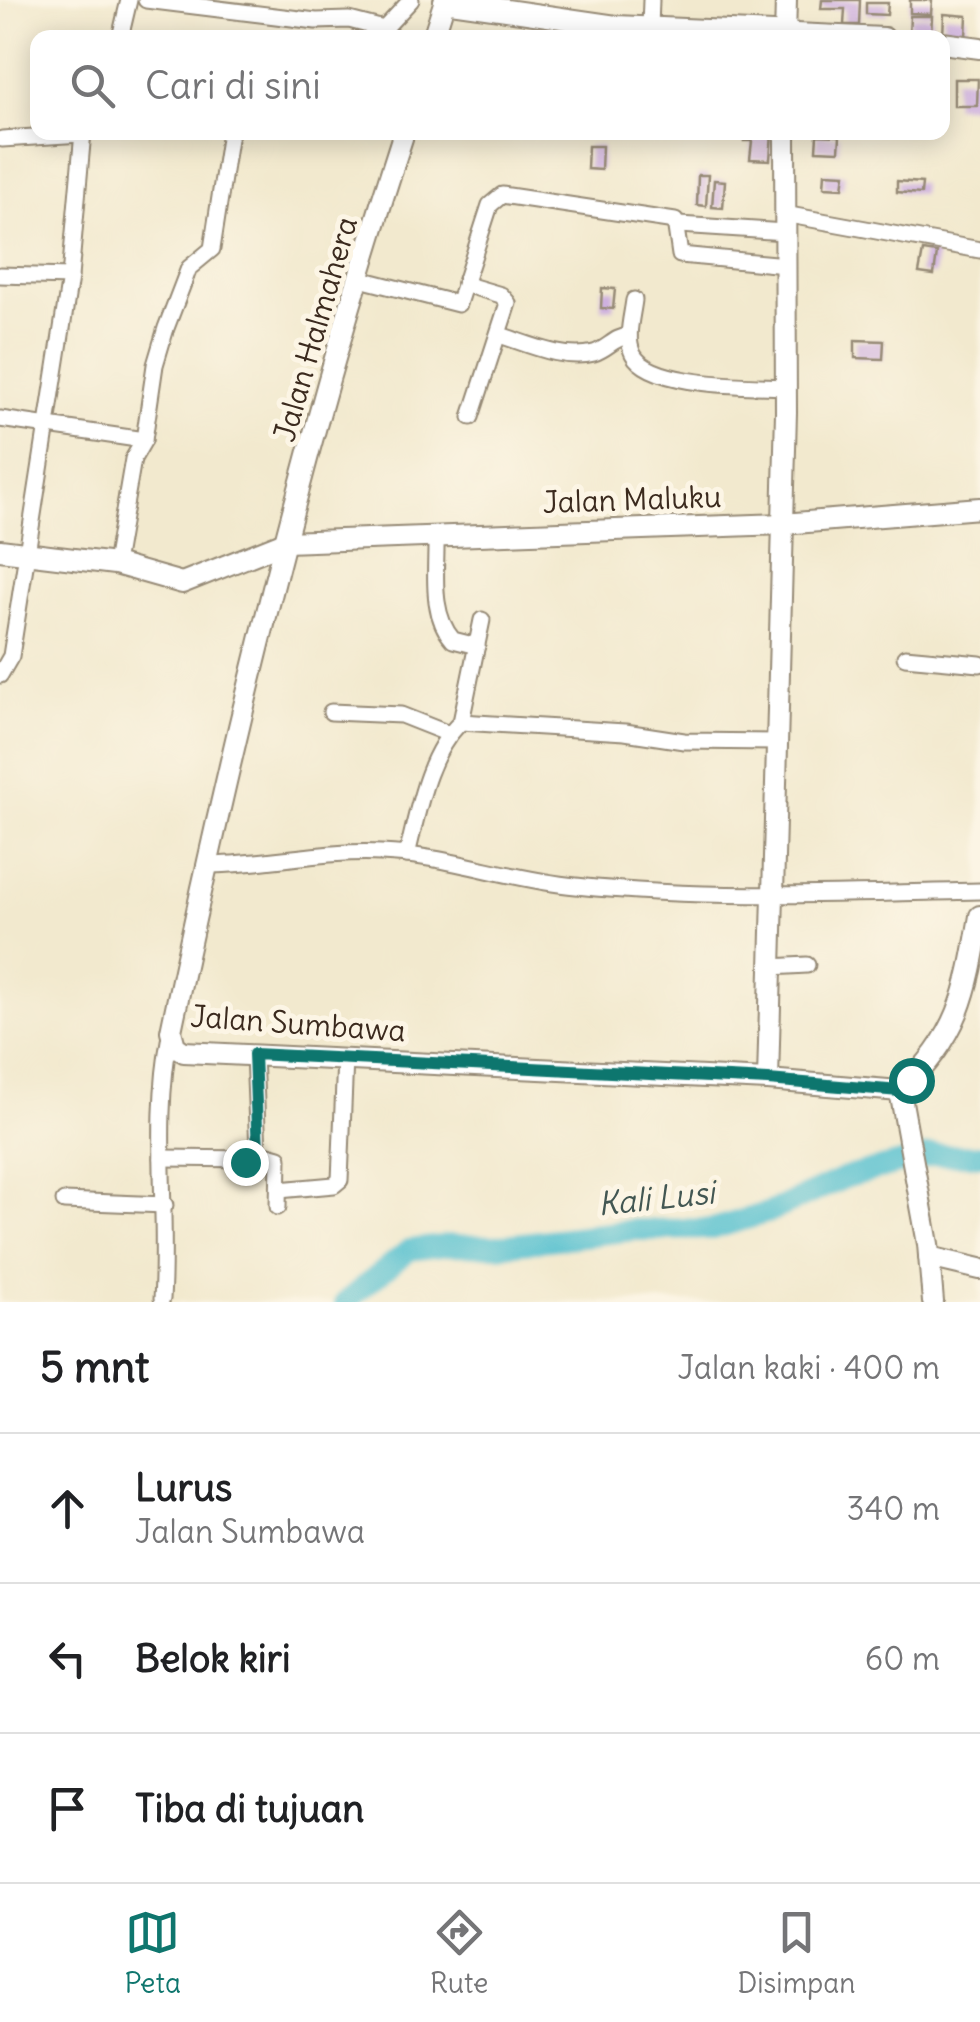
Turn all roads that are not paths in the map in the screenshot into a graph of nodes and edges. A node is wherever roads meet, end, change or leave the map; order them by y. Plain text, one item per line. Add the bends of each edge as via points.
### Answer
1 (129, 0) edge
2 (146, 0) edge
3 (411, 0) edge
4 (435, 0) edge
5 (652, 0) edge
6 (786, 0) edge
7 (445, 1) edge
8 (316, 21) junction
9 (650, 28) junction
10 (122, 30) edge
11 (314, 30) edge
12 (436, 30) edge
13 (695, 30) edge
14 (786, 30) edge
15 (950, 44) edge
16 (980, 48) edge
17 (30, 137) edge
18 (2, 139) edge
19 (81, 140) edge
20 (229, 140) edge
21 (402, 140) edge
22 (785, 140) edge
23 (784, 223) junction
24 (679, 225) junction
25 (980, 250) edge
26 (786, 266) junction
27 (0, 275) edge
28 (70, 277) junction
29 (360, 279) junction
30 (467, 286) junction
31 (634, 300) dead end
32 (500, 335) junction
33 (629, 336) junction
34 (786, 387) junction
35 (471, 418) dead end
36 (0, 419) edge
37 (47, 425) junction
38 (144, 440) junction
39 (980, 508) edge
40 (783, 524) junction
41 (436, 536) junction
42 (285, 542) junction
43 (0, 550) edge
44 (25, 552) junction
45 (115, 564) junction
46 (482, 620) dead end
47 (477, 646) junction
48 (906, 657) dead end
49 (980, 664) edge
50 (0, 675) edge
51 (331, 712) dead end
52 (455, 728) junction
53 (779, 742) junction
54 (407, 854) junction
55 (206, 866) junction
56 (980, 890) edge
57 (774, 896) junction
58 (980, 916) edge
59 (808, 965) dead end
60 (771, 966) junction
61 (171, 1032) junction
62 (254, 1054) junction
63 (345, 1058) junction
64 (768, 1080) junction
65 (900, 1091) junction
66 (258, 1152) junction
67 (162, 1158) junction
68 (64, 1201) dead end
69 (165, 1205) junction
70 (929, 1251) junction
71 (980, 1269) edge
72 (162, 1298) dead end
73 (933, 1302) edge

1 - 10 street
2 - 8 street
3 - 8 street via 388,28
4 - 7 street
5 - 9 street
6 - 14 main road
7 - 9 main road
7 - 12 main road
8 - 11 street
9 - 13 main road
15 - 16 main road
17 - 18 street
19 - 28 street
20 - 38 street via 212,249 189,268 166,328
21 - 29 main road, Jalan Halmahera
22 - 23 main road
23 - 24 street
23 - 25 street
23 - 26 main road
24 - 26 street via 680,255
24 - 30 street via 605,208 497,196
26 - 34 main road
27 - 28 street
28 - 37 street
29 - 30 street via 454,304 464,299
29 - 42 main road, Jalan Halmahera
30 - 32 street via 506,297
31 - 33 street
32 - 33 street via 571,354
32 - 35 street
33 - 34 street via 636,358 672,376
34 - 40 main road
36 - 37 street
37 - 38 street
37 - 44 street
38 - 45 street via 133,459
39 - 40 main road, Jalan Maluku
40 - 41 main road, Jalan Maluku
40 - 53 main road
41 - 42 main road, Jalan Maluku
41 - 47 street via 444,625 452,640
42 - 45 main road, Jalan Maluku via 182,582
42 - 55 main road, Jalan Sumbawa
43 - 44 main road, Jalan Maluku
44 - 45 main road, Jalan Maluku
44 - 50 street via 11,656
46 - 47 street
47 - 52 street
48 - 49 street
51 - 52 street via 401,715
52 - 53 street
52 - 54 street via 422,794
53 - 57 main road
54 - 55 street
54 - 57 street via 574,886
55 - 61 main road, Jalan Sumbawa
56 - 57 street
57 - 60 main road
58 - 65 main road via 958,1018 934,1058
59 - 60 street
60 - 64 main road
61 - 62 main road, Jalan Sumbawa via 184,1052
61 - 67 street
62 - 63 main road, Jalan Sumbawa
62 - 66 street
63 - 64 main road, Jalan Sumbawa
63 - 66 street via 340,1180 278,1198 280,1158
64 - 65 main road, Jalan Sumbawa
65 - 70 main road
66 - 67 street via 250,1161
67 - 69 street
68 - 69 street
69 - 72 street
70 - 71 main road
70 - 73 main road

